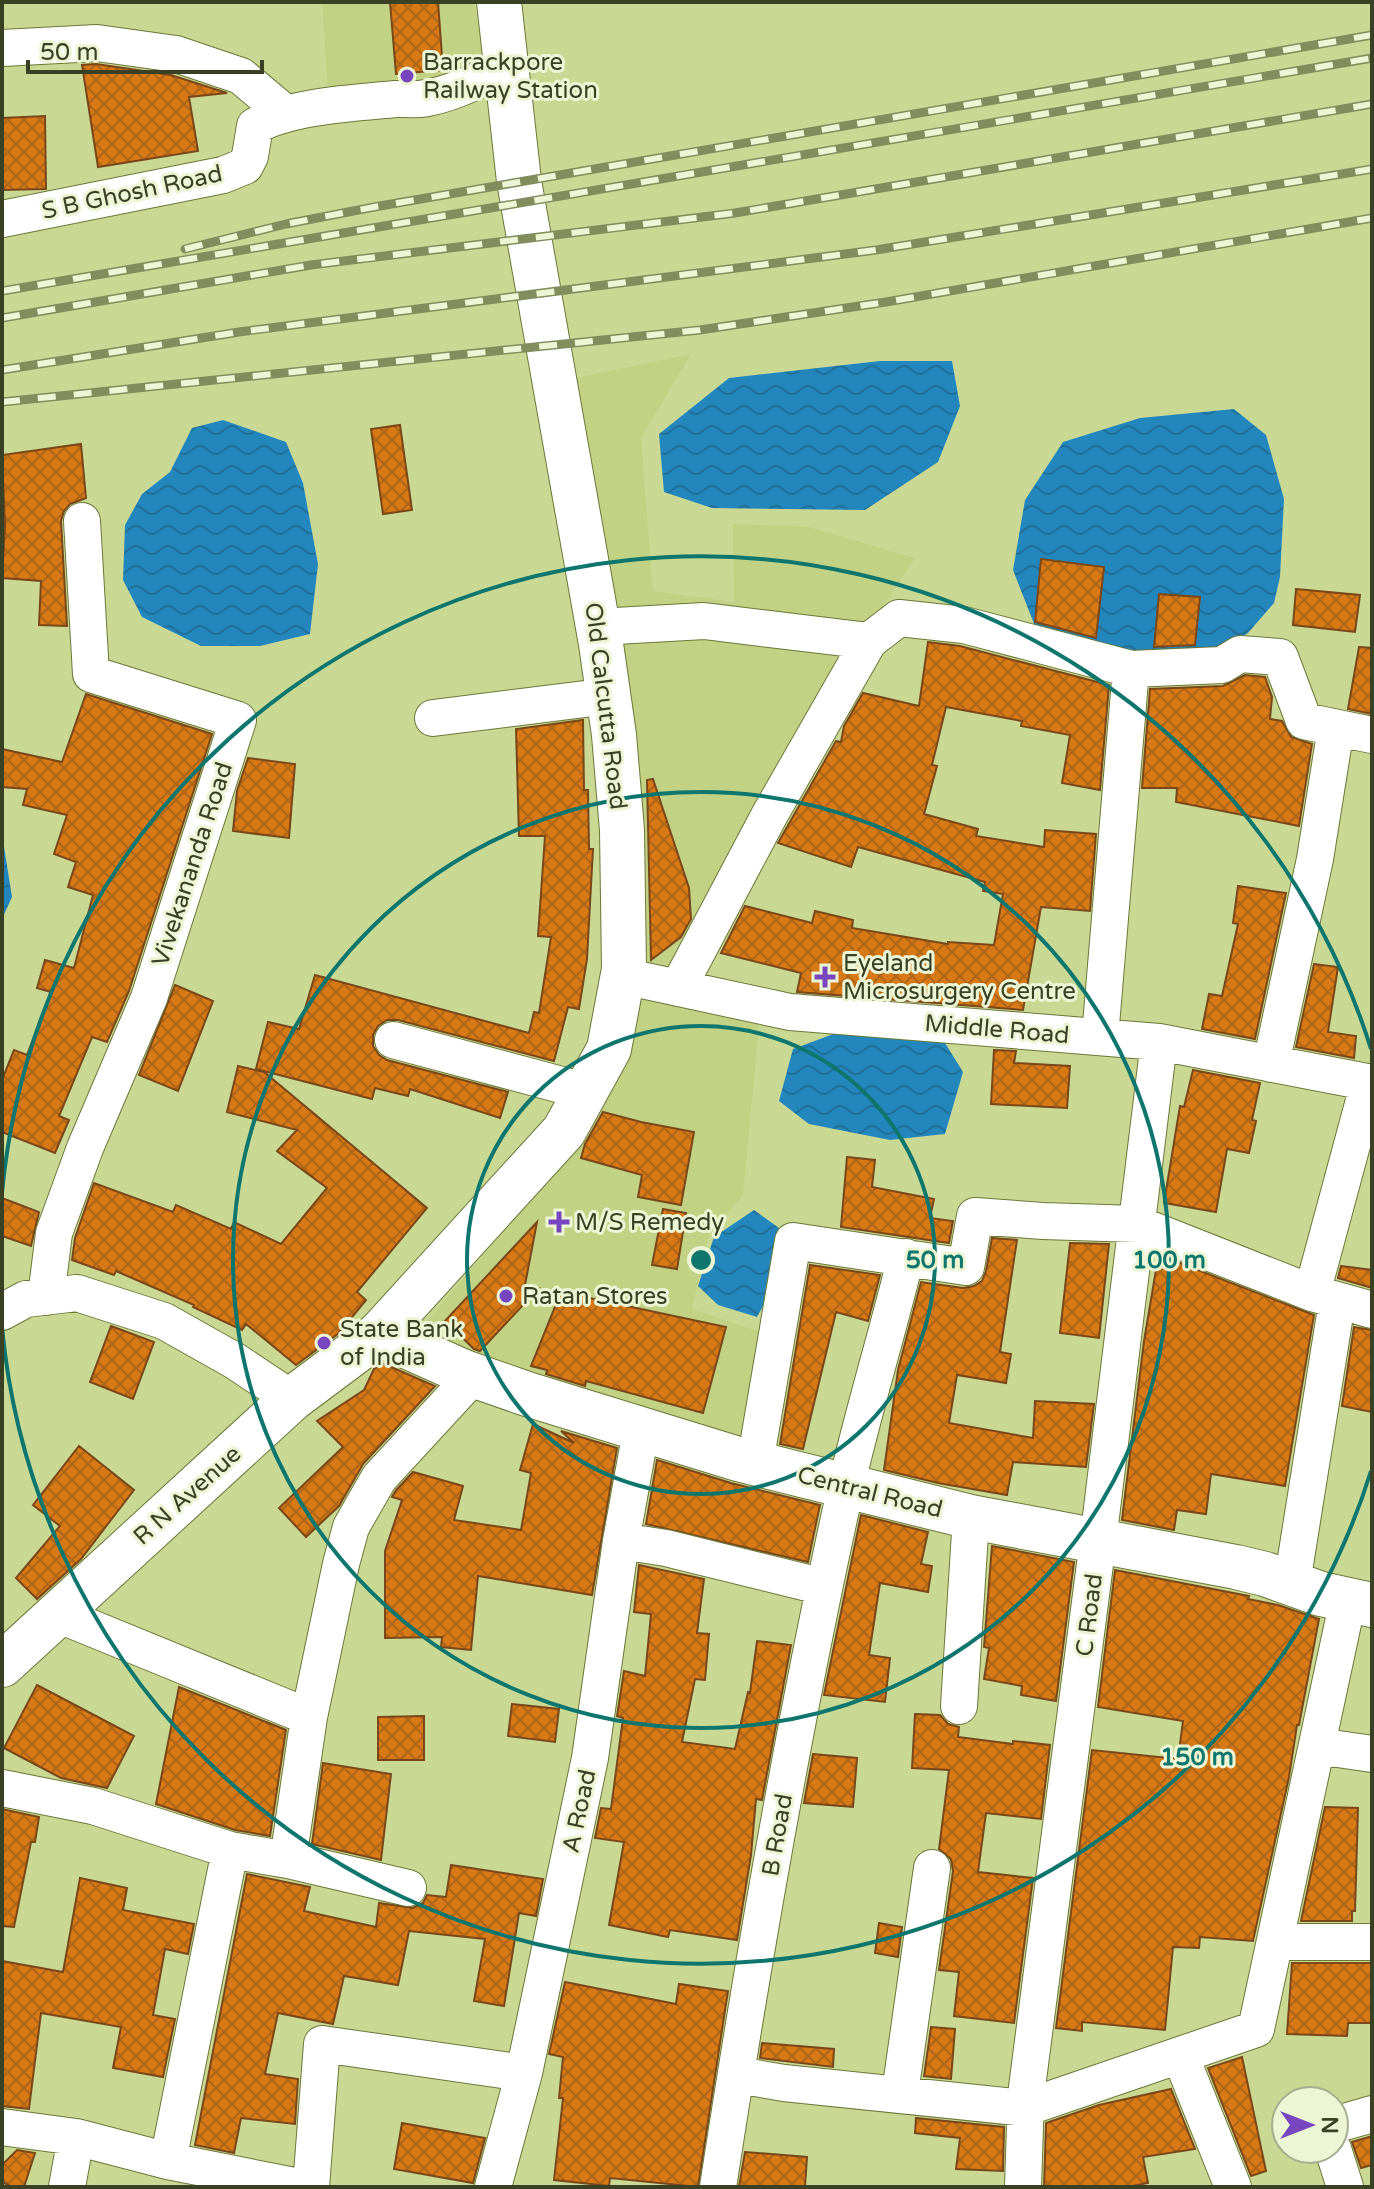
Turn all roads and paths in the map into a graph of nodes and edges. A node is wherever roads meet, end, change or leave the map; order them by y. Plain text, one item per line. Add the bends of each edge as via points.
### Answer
1 (499, 2) edge
2 (2, 48) edge
3 (509, 67) junction
4 (285, 113) junction
5 (2, 219) edge
6 (82, 521) dead end
7 (598, 627) junction
8 (869, 641) junction
9 (1131, 669) junction
10 (609, 696) junction
11 (433, 718) dead end
12 (1336, 728) junction
13 (1372, 735) edge
14 (623, 976) junction
15 (678, 988) junction
16 (1100, 1037) junction
17 (393, 1040) dead end
18 (1159, 1042) junction
19 (1271, 1064) junction
20 (1371, 1082) edge
21 (584, 1091) junction
22 (1137, 1224) junction
23 (906, 1257) junction
24 (46, 1297) junction
25 (1325, 1298) junction
26 (1372, 1310) edge
27 (2, 1312) edge
28 (379, 1334) junction
29 (474, 1375) junction
30 (292, 1399) junction
31 (641, 1431) junction
32 (755, 1463) junction
33 (846, 1486) junction
34 (971, 1517) junction
35 (621, 1541) junction
36 (1098, 1541) junction
37 (1292, 1583) junction
38 (824, 1587) junction
39 (1365, 1601) edge
40 (57, 1614) junction
41 (2, 1665) edge
42 (959, 1706) dead end
43 (309, 1717) junction
44 (1317, 1746) junction
45 (1372, 1754) edge
46 (2, 1788) edge
47 (230, 1850) junction
48 (288, 1860) junction
49 (932, 1868) dead end
50 (408, 1888) dead end
51 (1275, 1942) junction
52 (1372, 1942) edge
53 (1180, 2055) junction
54 (524, 2073) junction
55 (737, 2075) junction
56 (900, 2093) junction
57 (1025, 2108) junction
58 (1372, 2114) edge
59 (1350, 2120) edge
60 (2, 2127) edge
61 (76, 2137) junction
62 (168, 2161) junction
63 (1338, 2165) edge
64 (67, 2187) edge
65 (299, 2187) edge
66 (311, 2187) edge
67 (493, 2187) edge
68 (718, 2187) edge
69 (1023, 2187) edge
70 (1233, 2187) edge
71 (1345, 2187) edge

1 - 3 main road, Old Calcutta Road
2 - 4 street via 97,43 176,54 241,76
3 - 4 street, S B Ghosh Road via 423,99
3 - 7 main road, Old Calcutta Road via 519,181
4 - 5 street, S B Ghosh Road via 255,126 250,156 234,171
6 - 24 street, Vivekananda Road via 91,674 238,720 149,998 54,1233
7 - 8 street via 704,621
7 - 10 main road, Old Calcutta Road
8 - 9 street via 899,618 938,622
8 - 15 street
9 - 12 street via 1222,665 1240,654 1280,657 1304,721
9 - 16 street
10 - 11 street
10 - 14 main road, Old Calcutta Road via 622,830
12 - 13 street
12 - 19 street via 1315,859
14 - 15 street, Middle Road
14 - 21 main road, Old Calcutta Road via 609,1049
15 - 16 street, Middle Road via 790,1012
16 - 18 street, Middle Road
17 - 21 street
18 - 19 street, Middle Road
18 - 22 street, C Road
19 - 20 street, Middle Road
20 - 25 street
21 - 28 main road, Old Calcutta Road via 564,1131
22 - 23 street via 975,1216 966,1267
22 - 25 street
22 - 36 street, C Road
23 - 32 street via 793,1241
23 - 33 street, B Road
24 - 27 street via 26,1299
24 - 30 street via 77,1293 164,1321
25 - 26 street
25 - 37 street
28 - 29 main road, Central Road
28 - 30 main road, R N Avenue
29 - 31 main road, Central Road
29 - 43 street via 379,1478 351,1527
30 - 40 main road, R N Avenue
31 - 32 main road, Central Road
31 - 35 street, A Road
32 - 33 main road, Central Road
33 - 34 main road, Central Road
33 - 38 street, B Road
34 - 36 main road, Central Road
34 - 42 street
35 - 38 street
35 - 54 street, A Road via 590,1758
36 - 37 main road, Central Road
36 - 57 street, C Road
37 - 39 main road, Central Road
38 - 55 street, B Road
39 - 44 street
40 - 41 main road, R N Avenue
40 - 43 street
43 - 48 street
44 - 45 street
44 - 51 street
46 - 47 street via 93,1806
47 - 48 street
47 - 62 street
48 - 50 street
49 - 56 street
51 - 52 street
51 - 53 street via 1256,2029
53 - 57 street
53 - 70 street
54 - 66 street via 322,2044
54 - 67 street, A Road
55 - 56 street
55 - 68 street, B Road
56 - 57 street
57 - 69 street, C Road
58 - 59 street
60 - 61 street
61 - 62 street
61 - 64 street
62 - 65 street
63 - 71 street

